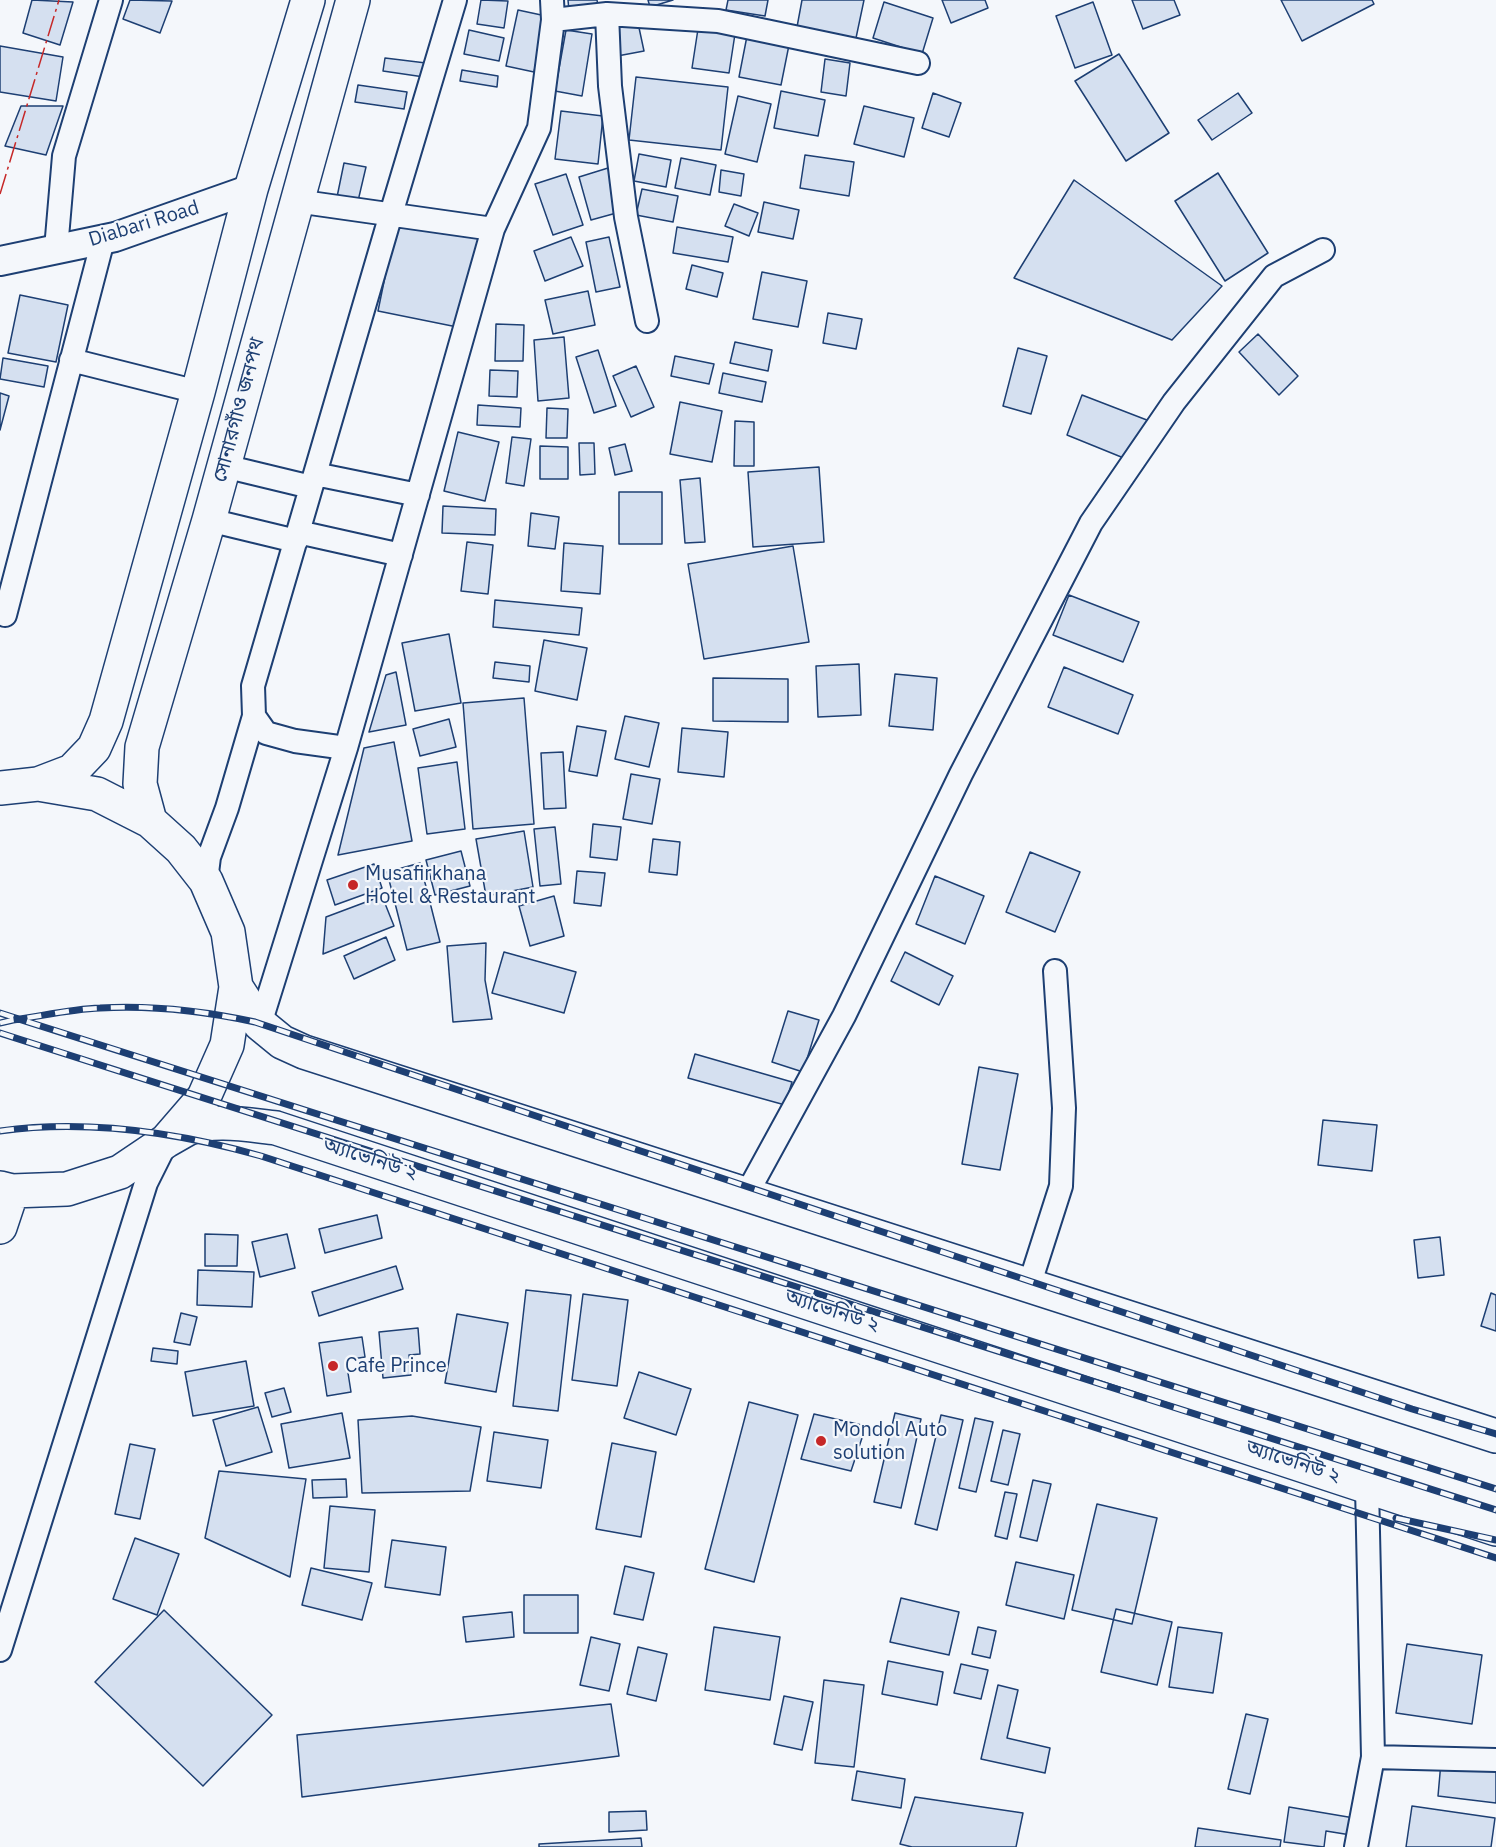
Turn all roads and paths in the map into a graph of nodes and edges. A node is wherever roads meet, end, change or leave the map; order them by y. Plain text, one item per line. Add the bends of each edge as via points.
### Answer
1 (111, 0) edge
2 (308, 0) edge
3 (353, 0) edge
4 (455, 0) edge
5 (553, 10) edge
6 (607, 14) junction
7 (918, 63) dead end
8 (251, 189) junction
9 (297, 201) junction
10 (391, 214) junction
11 (494, 230) junction
12 (103, 240) junction
13 (56, 249) junction
14 (1323, 250) dead end
15 (0, 261) edge
16 (647, 321) dead end
17 (71, 360) junction
18 (198, 392) junction
19 (224, 466) junction
20 (313, 481) junction
21 (418, 495) junction
22 (209, 520) junction
23 (297, 536) junction
24 (401, 555) junction
25 (4, 615) dead end
26 (254, 716) junction
27 (346, 748) junction
28 (38, 784) junction
29 (0, 788) edge
30 (150, 821) junction
31 (206, 881) junction
32 (1054, 970) dead end
33 (236, 987) junction
34 (260, 1024) junction
35 (166, 1141) junction
36 (6, 1190) edge
37 (745, 1197) junction
38 (0, 1227) edge
39 (1029, 1286) junction
40 (1496, 1436) edge
41 (1367, 1486) junction
42 (1496, 1528) edge
43 (0, 1650) edge
44 (1372, 1757) junction
45 (1496, 1760) edge
46 (1356, 1847) edge

1 - 13 street via 64,156
2 - 8 main road
3 - 9 main road, সোনারগাঁও জনপথ
4 - 10 street
5 - 6 street
5 - 11 street via 539,128
6 - 7 street via 718,21
6 - 16 street via 610,86 626,217
8 - 12 street, Diabari Road
8 - 18 main road
9 - 10 street
9 - 19 main road, সোনারগাঁও জনপথ
10 - 11 street
10 - 20 street
11 - 21 street
12 - 13 street, Diabari Road
12 - 17 street
13 - 15 street, Diabari Road
14 - 37 street via 1274,276 1174,402 1091,523 961,774 844,1016
17 - 18 street
17 - 25 street
18 - 28 main road via 106,721 94,748 72,771
19 - 20 street
19 - 22 main road, সোনারগাঁও জনপথ
20 - 21 street
20 - 23 street
21 - 24 street
22 - 23 street
22 - 30 main road, সোনারগাঁও জনপথ via 142,747 140,784
23 - 24 street
23 - 26 street via 254,686
24 - 27 street
26 - 27 street via 267,733
26 - 31 street via 209,857
27 - 34 street
28 - 29 main road
28 - 30 main road via 97,794
30 - 31 main road via 181,849
31 - 33 main road via 228,932
32 - 39 street via 1064,1108 1061,1186
33 - 34 main road
33 - 35 main road via 228,1045 204,1097
34 - 37 main road via 282,1042 304,1052
35 - 36 main road via 120,1172 67,1189
35 - 41 main road, অ্যাভেনিউ ২ via 188,1129 210,1124 276,1128
35 - 43 street via 146,1183
36 - 38 main road
37 - 39 main road
39 - 40 main road
41 - 42 main road, অ্যাভেনিউ ২
41 - 44 street
44 - 45 street
44 - 46 street

